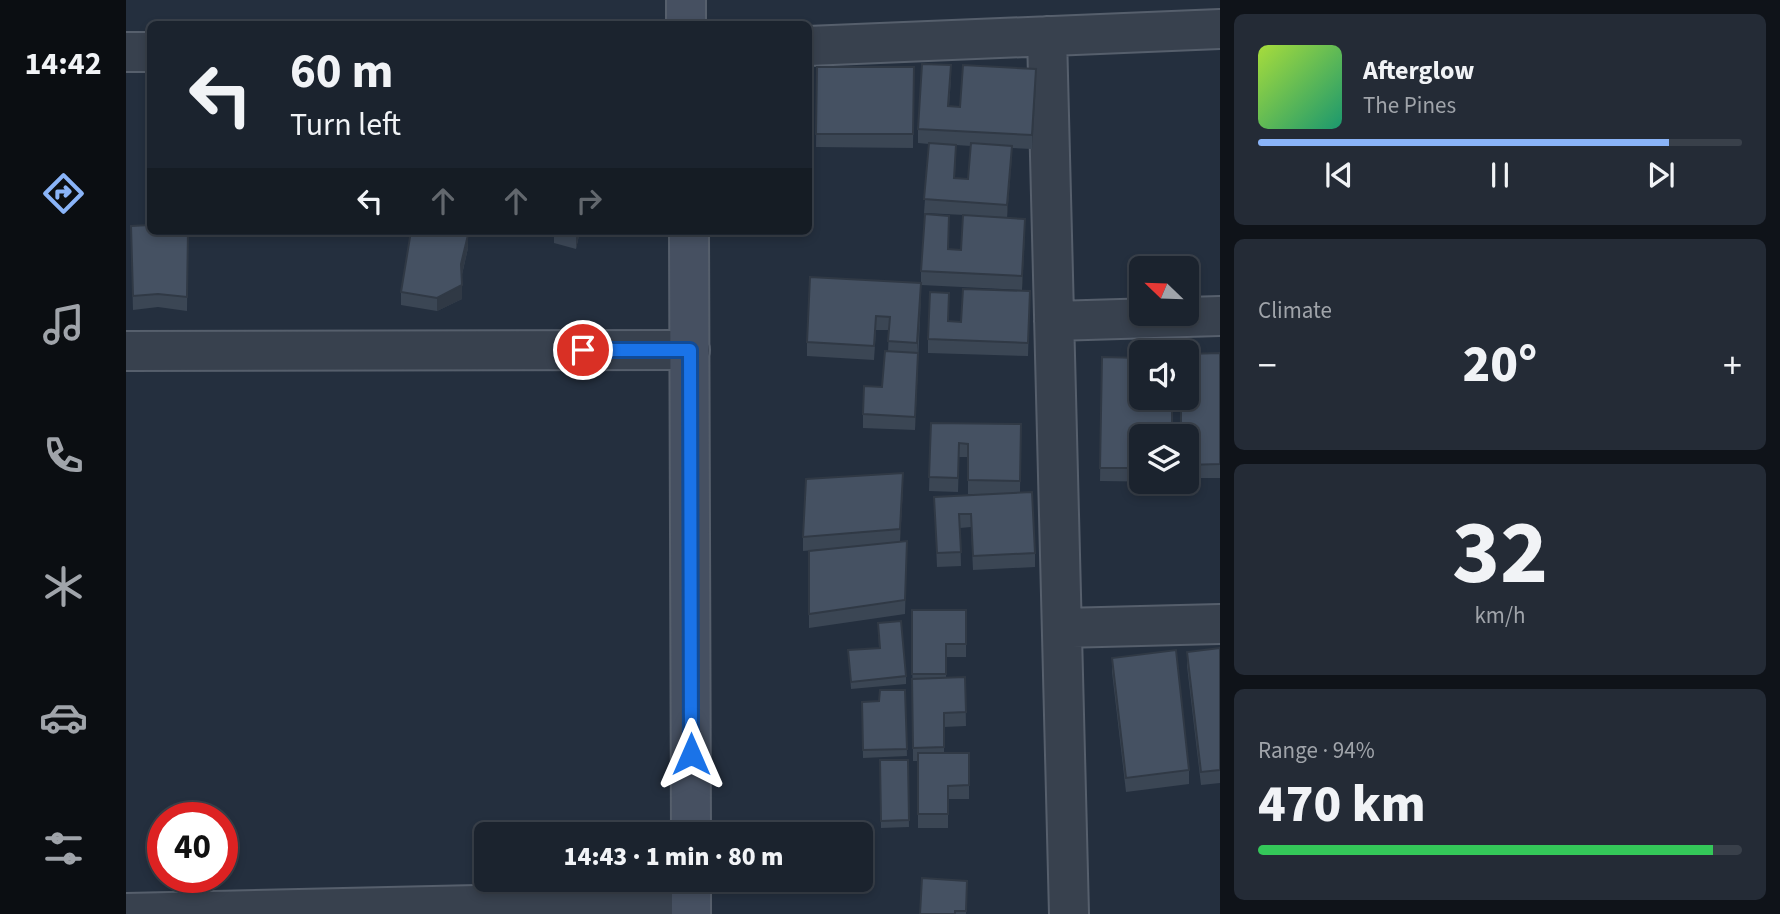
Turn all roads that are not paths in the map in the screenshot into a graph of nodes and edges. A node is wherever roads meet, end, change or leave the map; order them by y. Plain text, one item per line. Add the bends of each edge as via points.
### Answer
1 (686, 0) edge
2 (686, 21) edge
3 (1220, 29) edge
4 (1048, 36) junction
5 (812, 46) edge
6 (126, 52) edge
7 (147, 52) edge
8 (688, 235) edge
9 (1220, 316) edge
10 (1054, 321) junction
11 (690, 350) junction
12 (126, 351) edge
13 (1220, 624) edge
14 (1062, 628) junction
15 (691, 822) edge
16 (691, 898) edge
17 (126, 913) edge
18 (1069, 914) edge

1 - 2 street
3 - 4 street
4 - 5 street
4 - 10 street
6 - 7 street
8 - 11 street
9 - 10 street
10 - 14 street
11 - 12 street
11 - 15 street
13 - 14 street
14 - 18 street
16 - 17 street

